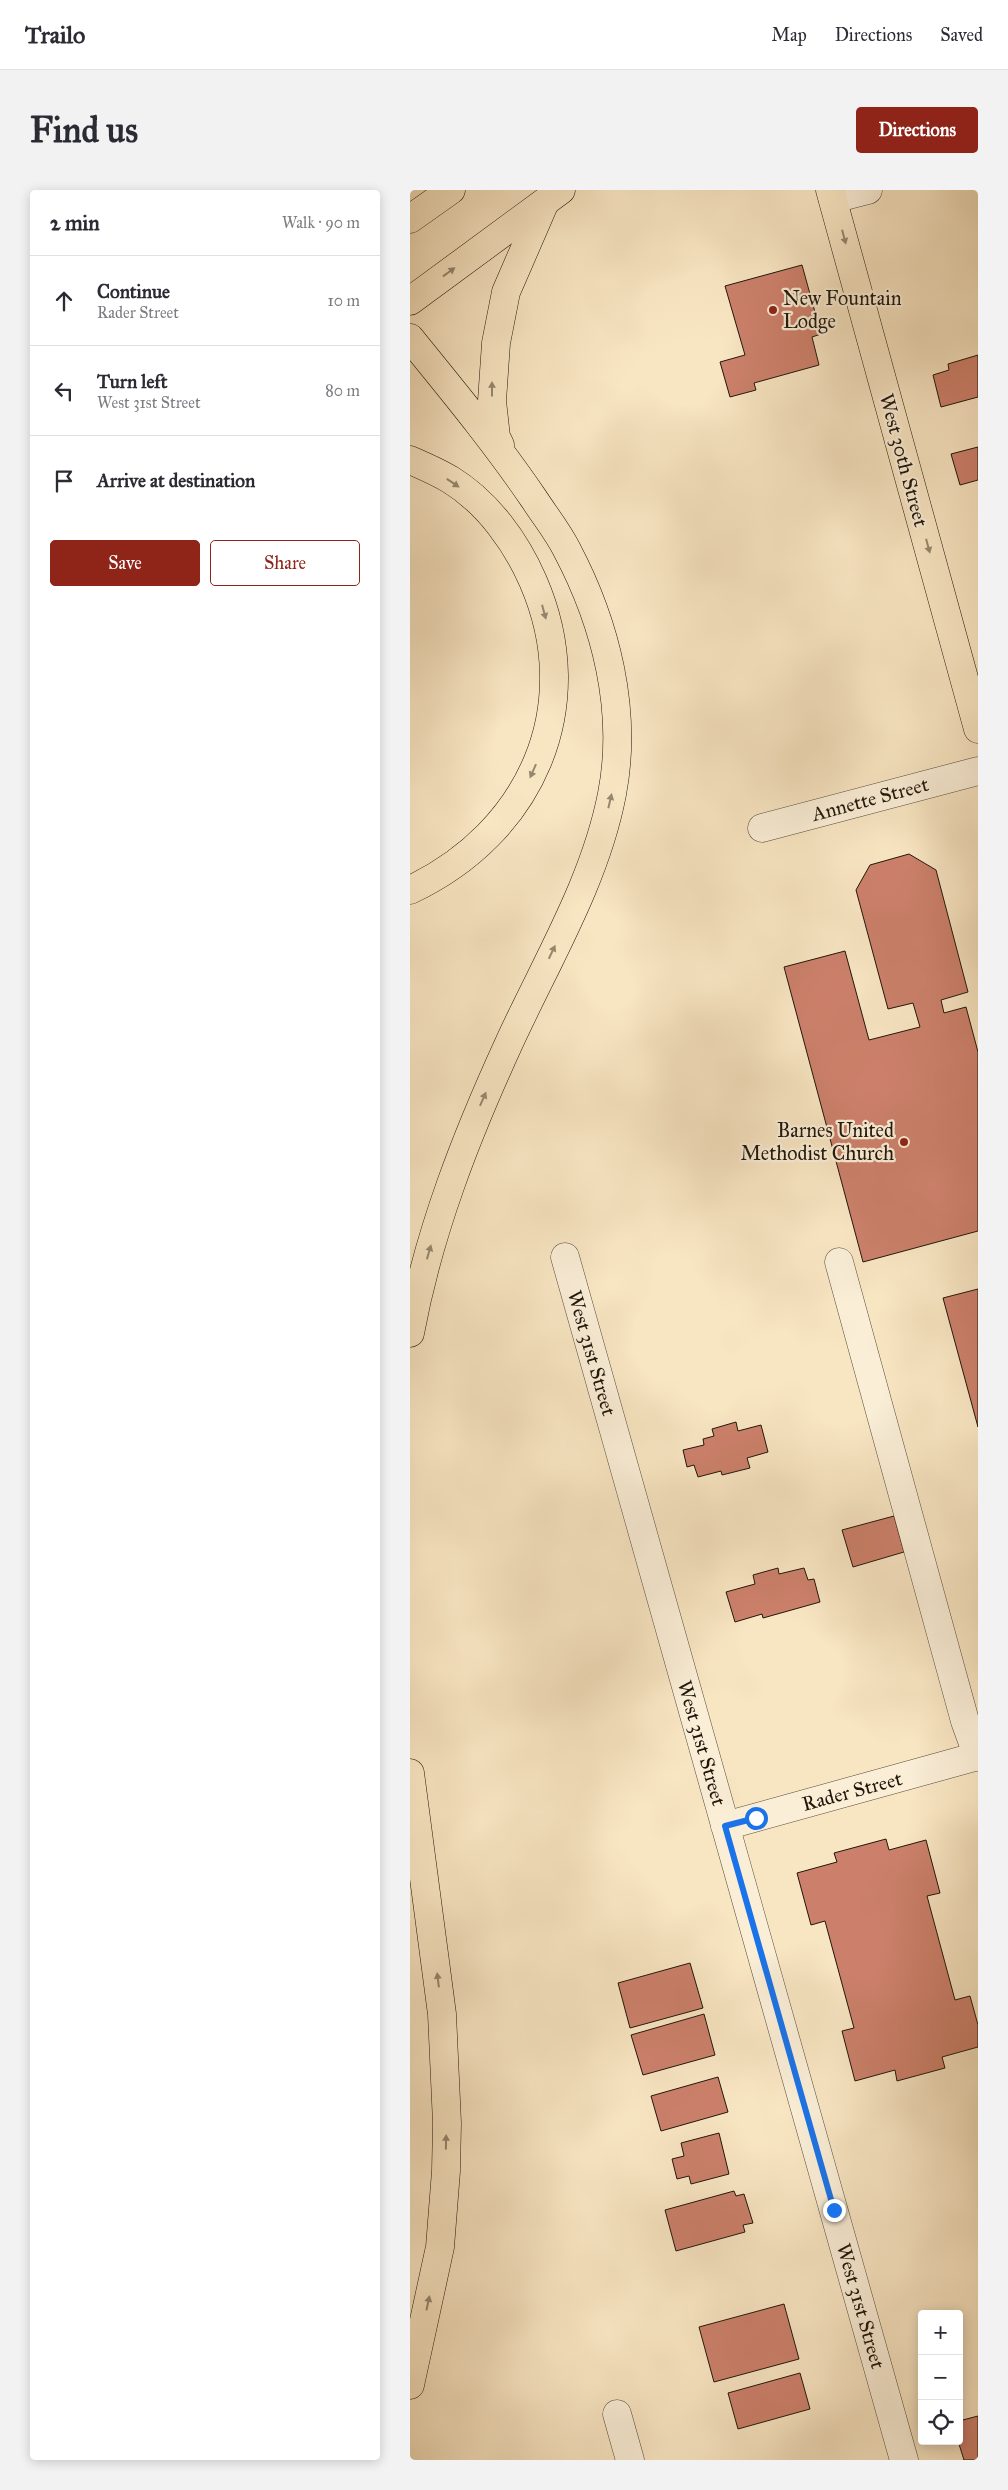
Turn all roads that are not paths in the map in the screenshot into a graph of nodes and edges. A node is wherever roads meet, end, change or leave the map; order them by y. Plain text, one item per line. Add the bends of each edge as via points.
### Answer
1 (451, 190) edge
2 (868, 190) edge
3 (832, 194) edge
4 (553, 196) edge
5 (410, 220) edge
6 (410, 300) edge
7 (410, 338) edge
8 (503, 453) junction
9 (410, 460) edge
10 (978, 729) edge
11 (978, 771) edge
12 (762, 828) dead end
13 (410, 890) edge
14 (565, 1257) dead end
15 (839, 1262) dead end
16 (410, 1334) edge
17 (978, 1757) edge
18 (410, 1773) edge
19 (725, 1826) junction
20 (410, 2385) edge
21 (617, 2414) dead end
22 (630, 2460) edge
23 (904, 2460) edge

1 - 5 main road
2 - 3 street
3 -> 10 main road, West 30th Street
6 -> 4 main road
8 -> 4 main road via 496,437 492,401 496,344 506,292
7 - 8 main road
16 -> 8 main road via 429,1252 454,1171 584,882 607,816 615,766 614,692 598,622 566,546
9 -> 13 main road via 452,481 476,500 507,533 523,557 541,598 552,640 554,670 551,714 544,743 520,796 483,842 461,862
11 - 12 street, Annette Street
14 - 19 street, West 31st Street
15 - 17 street via 965,1721
17 - 19 street, Rader Street
20 -> 18 main road via 440,2247 446,2171 442,2014
19 - 23 street, West 31st Street
21 - 22 street

